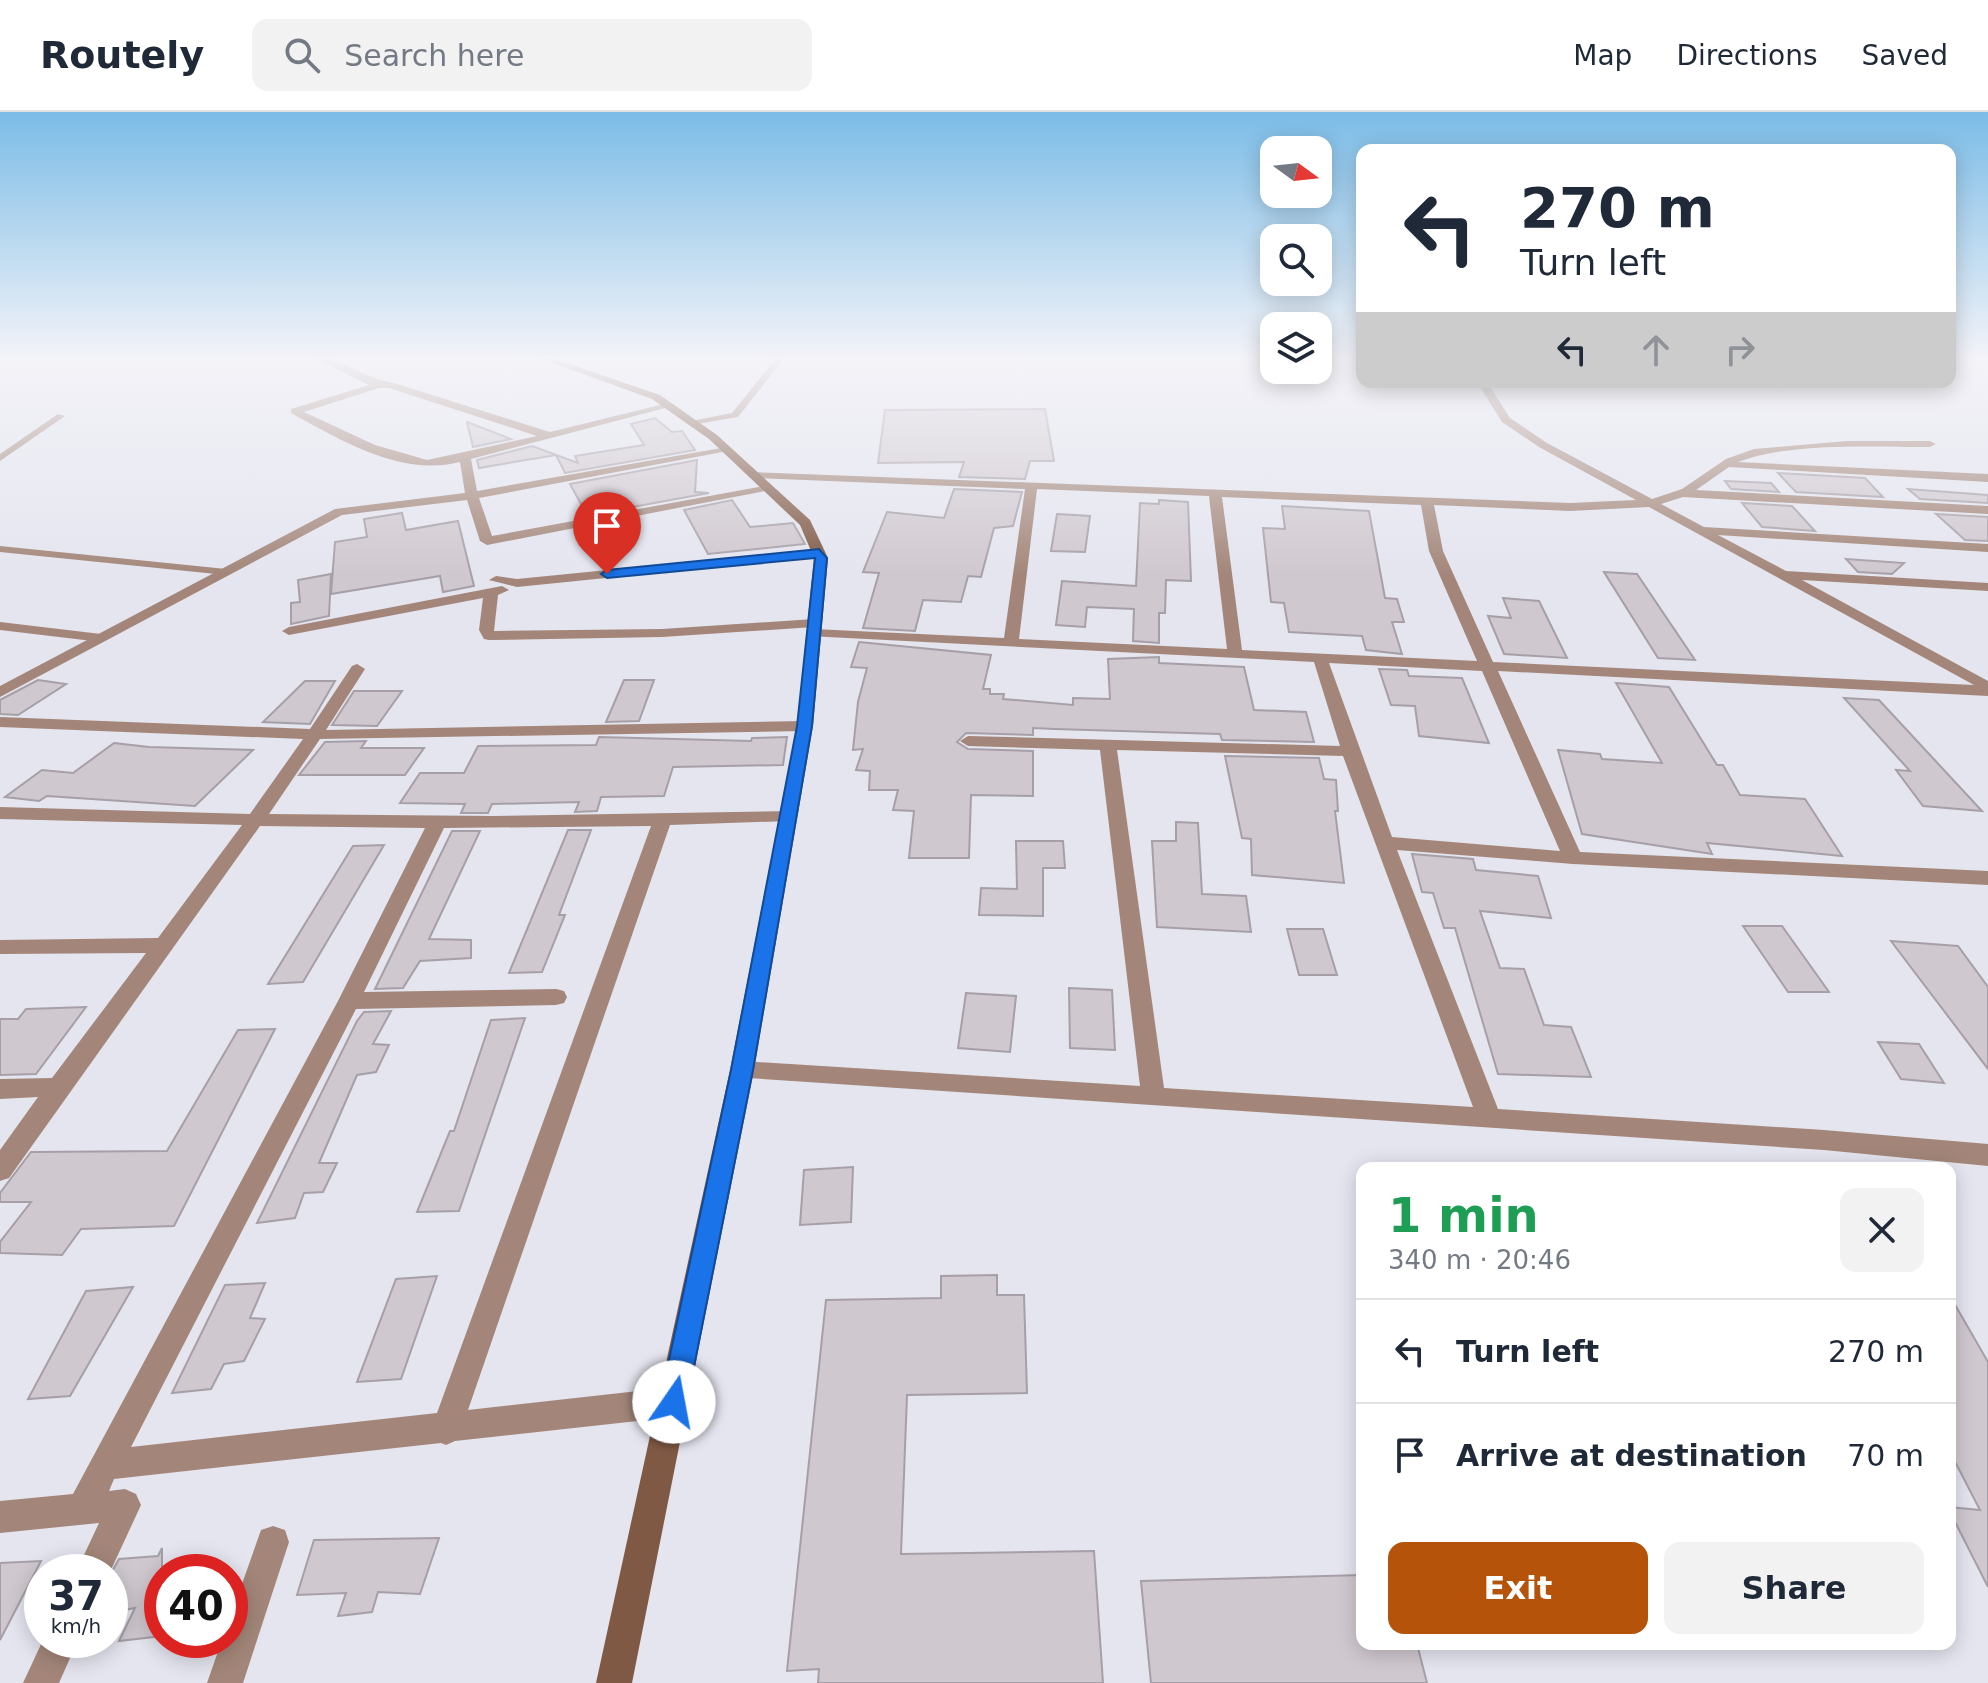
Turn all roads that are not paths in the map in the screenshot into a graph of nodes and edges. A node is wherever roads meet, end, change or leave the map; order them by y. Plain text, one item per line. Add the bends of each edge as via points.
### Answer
1 (42, 429) edge
2 (328, 429) edge
3 (530, 429) edge
4 (576, 429) edge
5 (702, 429) edge
6 (1520, 429) edge
7 (550, 436) junction
8 (1930, 444) dead end
9 (727, 450) junction
10 (465, 457) junction
11 (0, 458) edge
12 (1725, 465) junction
13 (1887, 473) junction
14 (1988, 478) edge
15 (761, 482) junction
16 (1031, 485) junction
17 (1215, 492) junction
18 (1681, 493) junction
19 (472, 496) junction
20 (1427, 501) junction
21 (1651, 503) junction
22 (1943, 507) junction
23 (1988, 510) edge
24 (1699, 530) junction
25 (1988, 548) edge
26 (0, 549) edge
27 (819, 553) junction
28 (226, 572) junction
29 (1782, 575) junction
30 (494, 586) junction
31 (1988, 587) edge
32 (0, 626) edge
33 (814, 628) junction
34 (289, 631) dead end
35 (101, 638) junction
36 (1011, 643) junction
37 (1235, 654) junction
38 (1320, 658) junction
39 (1485, 666) junction
40 (357, 669) dead end
41 (1988, 689) edge
42 (0, 692) edge
43 (0, 722) edge
44 (805, 726) junction
45 (316, 735) junction
46 (968, 741) dead end
47 (1108, 745) junction
48 (1350, 751) junction
49 (0, 813) edge
50 (788, 815) junction
51 (257, 821) junction
52 (438, 821) junction
53 (662, 822) junction
54 (1385, 843) junction
55 (1573, 858) junction
56 (1988, 878) edge
57 (162, 945) junction
58 (0, 947) edge
59 (556, 997) dead end
60 (349, 1001) junction
61 (742, 1070) junction
62 (57, 1087) junction
63 (0, 1089) edge
64 (1153, 1097) junction
65 (1490, 1119) junction
66 (1988, 1155) edge
67 (0, 1170) edge
68 (674, 1402) junction
69 (446, 1430) junction
70 (105, 1465) junction
71 (82, 1509) junction
72 (0, 1517) edge
73 (273, 1542) dead end
74 (102, 1554) edge
75 (53, 1658) edge
76 (41, 1683) edge
77 (225, 1683) edge
78 (614, 1683) edge

1 - 11 lane
2 - 10 street via 421,464
3 - 7 street
4 - 7 street
5 - 9 street
6 - 21 street
7 - 10 street
8 - 12 street via 1754,452
9 - 15 street
9 - 19 street
10 - 19 street
12 - 13 street
12 - 18 street
13 - 14 street
13 - 22 street
15 - 16 street
15 - 19 street via 487,541
15 - 27 street via 806,523
16 - 17 street
16 - 36 street
17 - 20 street
17 - 37 street
18 - 21 street
18 - 22 street
19 - 28 street via 339,512
20 - 21 street via 1570,507
20 - 39 street via 1436,551
21 - 24 street
22 - 23 street
24 - 25 street
24 - 29 street
26 - 28 lane
27 - 30 street
27 - 33 street
28 - 35 street
29 - 31 street
29 - 41 street
30 - 33 street via 489,636
30 - 34 street
32 - 35 lane
33 - 36 street
33 - 44 street
35 - 42 street
36 - 37 street
37 - 38 street
38 - 39 street
38 - 48 street
39 - 41 street
39 - 55 street
40 - 45 street
43 - 45 street
44 - 45 street
44 - 50 street
45 - 51 street
46 - 47 street
47 - 48 street
47 - 64 street
48 - 54 street
49 - 51 street
50 - 53 street
50 - 61 street
51 - 52 street
51 - 57 street
52 - 53 street
52 - 60 street
53 - 69 street
54 - 55 street
54 - 65 street
55 - 56 street
57 - 58 street
57 - 62 street
59 - 60 street
60 - 70 street
61 - 64 street
61 - 68 street
62 - 63 street
62 - 67 street
64 - 65 street
65 - 66 street
68 - 69 street
68 - 78 street
69 - 70 street
70 - 71 street
71 - 72 street
71 - 74 street via 125,1505
73 - 77 street
75 - 76 street

